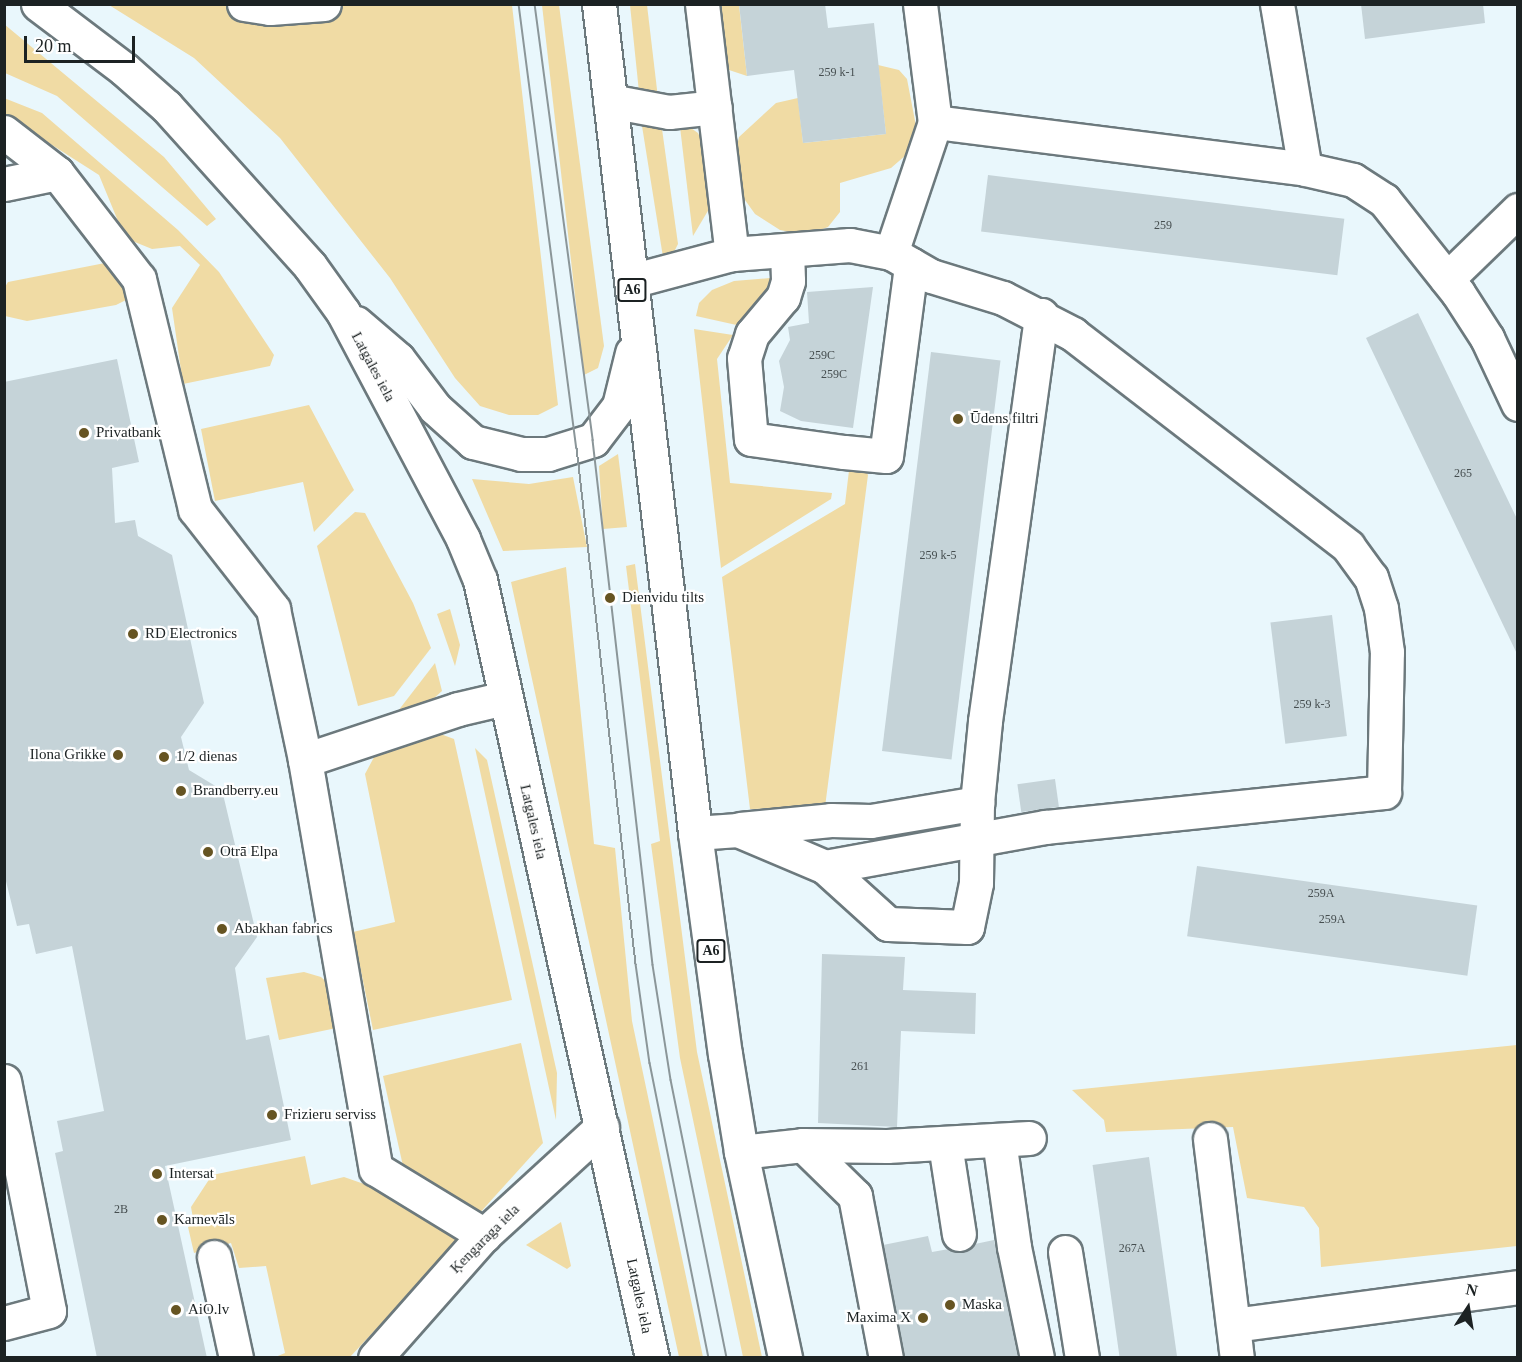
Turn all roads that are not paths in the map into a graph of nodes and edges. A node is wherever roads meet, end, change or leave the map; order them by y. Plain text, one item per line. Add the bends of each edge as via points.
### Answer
1 (38, 4) edge
2 (244, 4) edge
3 (324, 4) edge
4 (599, 4) edge
5 (702, 4) edge
6 (920, 4) edge
7 (1277, 4) edge
8 (610, 101) junction
9 (715, 108) junction
10 (935, 122) junction
11 (4, 132) edge
12 (1305, 169) junction
13 (57, 173) junction
14 (4, 184) edge
15 (1518, 210) edge
16 (787, 251) junction
17 (732, 254) junction
18 (901, 259) junction
19 (1447, 279) junction
20 (631, 281) junction
21 (343, 312) junction
22 (1041, 315) junction
23 (637, 326) junction
24 (1502, 338) edge
25 (1518, 404) edge
26 (505, 698) junction
27 (305, 760) junction
28 (977, 803) junction
29 (738, 830) junction
30 (695, 833) junction
31 (975, 841) junction
32 (825, 867) junction
33 (4, 1082) edge
34 (602, 1127) junction
35 (1210, 1139) dead end
36 (945, 1144) junction
37 (803, 1145) junction
38 (741, 1152) junction
39 (12, 1160) edge
40 (960, 1234) dead end
41 (484, 1235) junction
42 (1065, 1252) dead end
43 (214, 1257) dead end
44 (1518, 1287) edge
45 (4, 1323) edge
46 (1234, 1325) junction
47 (236, 1358) edge
48 (375, 1358) edge
49 (652, 1358) edge
50 (785, 1358) edge
51 (886, 1358) edge
52 (1037, 1358) edge
53 (1082, 1358) edge
54 (1238, 1358) edge

1 - 21 main road, Latgales iela / A6 via 166,106 285,236
2 - 3 main road via 270,8
4 - 8 main road, Latgales iela / A6
5 - 9 main road
6 - 10 main road
7 - 12 main road
8 - 9 main road via 669,112
8 - 20 main road, Latgales iela / A6
9 - 17 main road
10 - 12 main road
10 - 18 main road
11 - 13 main road
12 - 19 main road via 1353,180 1384,200
13 - 14 main road
13 - 27 main road via 139,279 195,509 273,609
15 - 19 main road
16 - 17 main road
16 - 18 main road via 850,244
16 - 18 main road via 783,297 752,334 744,358 751,439 886,456
17 - 20 main road
18 - 22 main road via 931,276
19 - 24 main road
20 - 23 main road, Latgales iela / A6
21 - 23 main road, Latgales iela / A6 via 398,359 435,408 473,442 521,454 548,454 593,440 619,406 626,389
21 - 26 main road, Latgales iela / A6 via 463,539 480,580
22 - 28 main road
22 - 31 main road via 1073,334 1348,546 1371,578 1382,608 1387,652 1384,792 1046,827
23 - 30 main road, Latgales iela / A6
24 - 25 main road
26 - 27 main road via 458,709
26 - 34 main road, Latgales iela / A6
27 - 41 main road via 376,1169
28 - 29 main road via 871,821 831,820
28 - 31 main road
29 - 30 main road
29 - 32 main road
30 - 38 main road, Latgales iela / A6
31 - 32 main road
31 - 32 main road via 976,883 967,927 888,924
33 - 39 main road
34 - 41 main road, Ķengaraga iela
34 - 49 main road, Latgales iela / A6
35 - 46 main road
36 - 37 main road
36 - 40 main road
36 - 52 main road via 1014,1139 1014,1247
37 - 38 main road
37 - 51 main road via 855,1196
38 - 50 main road, Latgales iela / A6
39 - 45 main road via 49,1311
41 - 48 main road, Ķengaraga iela
42 - 53 main road
43 - 47 main road
44 - 46 main road
46 - 54 main road

